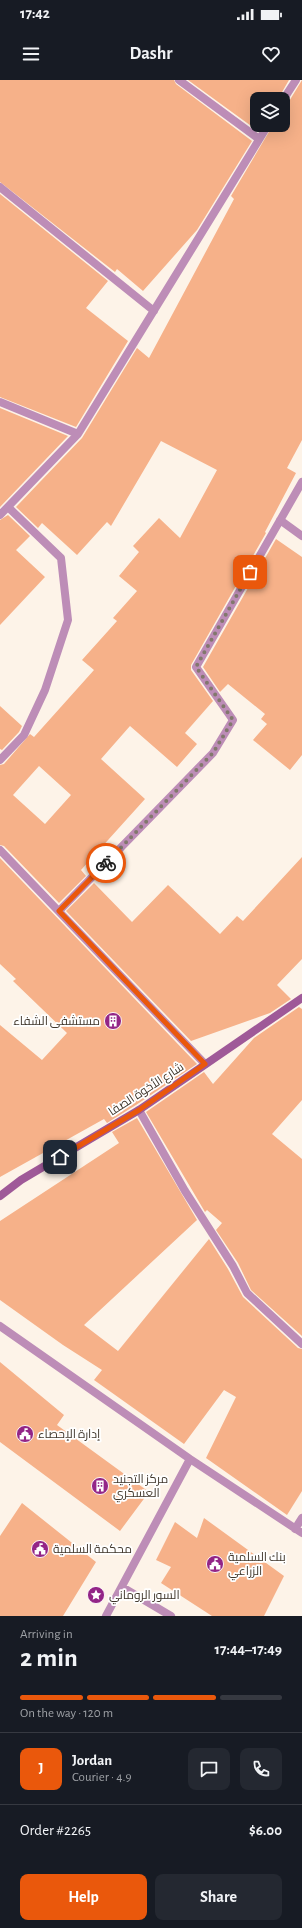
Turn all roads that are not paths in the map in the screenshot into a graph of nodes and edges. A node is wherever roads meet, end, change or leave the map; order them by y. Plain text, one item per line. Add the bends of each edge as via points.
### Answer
1 (179, 80) edge
2 (296, 80) edge
3 (288, 92) edge
4 (264, 132) edge
5 (259, 139) junction
6 (0, 187) edge
7 (154, 311) junction
8 (0, 402) edge
9 (78, 434) junction
10 (302, 482) edge
11 (8, 507) junction
12 (0, 515) edge
13 (280, 520) junction
14 (302, 536) edge
15 (0, 760) edge
16 (0, 850) edge
17 (59, 911) junction
18 (302, 998) edge
19 (205, 1064) junction
20 (139, 1110) junction
21 (0, 1196) edge
22 (0, 1326) edge
23 (302, 1344) edge
24 (190, 1459) junction
25 (302, 1518) edge
26 (299, 1531) edge
27 (122, 1587) junction
28 (106, 1616) edge
29 (171, 1616) edge

1 - 5 street
2 - 3 street
4 - 5 street
5 - 7 street
6 - 7 street
7 - 9 street
8 - 9 street
9 - 11 street
10 - 13 street
11 - 12 street
11 - 15 street via 61,558 68,620 45,690 24,735
13 - 14 street
13 - 17 street via 196,667 233,720 213,753
16 - 17 street
17 - 19 street
18 - 19 main road, شارع الأخوة الصفا
19 - 20 main road, شارع الأخوة الصفا
20 - 21 main road, شارع الأخوة الصفا via 21,1180
20 - 23 street via 247,1293
22 - 24 street
24 - 26 street
24 - 27 street
25 - 26 street
27 - 28 street
27 - 29 street

